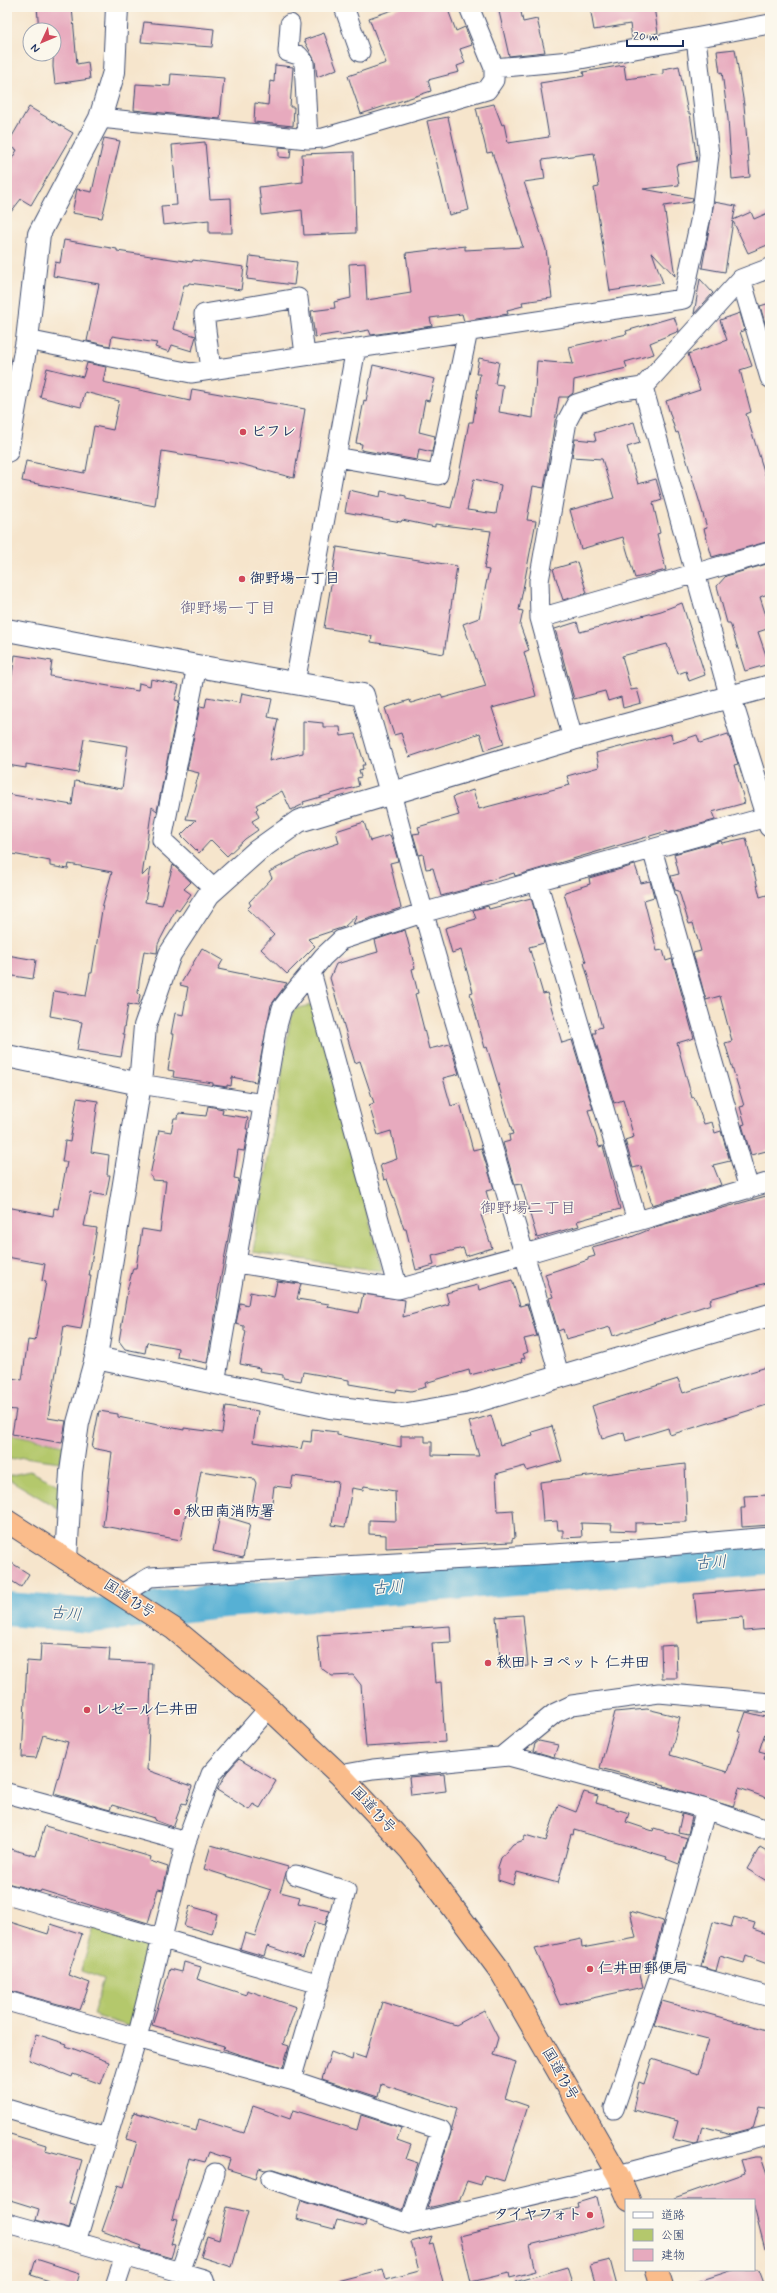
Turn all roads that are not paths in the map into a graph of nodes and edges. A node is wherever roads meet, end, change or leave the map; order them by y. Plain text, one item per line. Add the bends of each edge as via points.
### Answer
1 (117, 7) edge
2 (344, 7) edge
3 (469, 7) edge
4 (290, 24) dead end
5 (770, 24) edge
6 (696, 38) junction
7 (360, 52) dead end
8 (494, 68) junction
9 (100, 118) junction
10 (308, 139) junction
11 (770, 268) edge
12 (741, 279) junction
13 (468, 331) junction
14 (27, 340) junction
15 (356, 348) junction
16 (305, 355) junction
17 (211, 370) junction
18 (770, 378) edge
19 (643, 387) junction
20 (7, 451) edge
21 (336, 457) junction
22 (770, 552) edge
23 (696, 572) junction
24 (540, 618) junction
25 (7, 630) edge
26 (197, 666) junction
27 (295, 683) junction
28 (770, 686) edge
29 (730, 698) junction
30 (573, 739) junction
31 (392, 793) junction
32 (769, 820) edge
33 (652, 849) junction
34 (537, 881) junction
35 (215, 889) junction
36 (422, 913) junction
37 (311, 972) junction
38 (7, 1056) edge
39 (140, 1084) junction
40 (263, 1104) junction
41 (770, 1182) edge
42 (749, 1189) junction
43 (637, 1221) junction
44 (526, 1254) junction
45 (237, 1263) junction
46 (398, 1289) junction
47 (770, 1315) edge
48 (96, 1358) junction
49 (560, 1378) junction
50 (215, 1383) junction
51 (7, 1521) edge
52 (770, 1537) edge
53 (66, 1559) junction
54 (124, 1595) junction
55 (770, 1703) edge
56 (269, 1708) junction
57 (501, 1757) junction
58 (340, 1775) junction
59 (7, 1793) edge
60 (706, 1809) junction
61 (767, 1832) edge
62 (186, 1842) junction
63 (296, 1875) dead end
64 (7, 1894) edge
65 (163, 1939) junction
66 (662, 1967) junction
67 (320, 1984) junction
68 (770, 1997) edge
69 (7, 2001) edge
70 (137, 2038) junction
71 (291, 2080) junction
72 (614, 2108) dead end
73 (7, 2109) edge
74 (770, 2135) edge
75 (107, 2138) junction
76 (215, 2172) dead end
77 (618, 2175) junction
78 (271, 2179) dead end
79 (629, 2199) edge
80 (7, 2223) edge
81 (410, 2224) junction
82 (76, 2242) junction
83 (125, 2256) junction
84 (657, 2271) edge
85 (180, 2272) junction
86 (115, 2286) edge
87 (206, 2286) edge
88 (662, 2286) edge

1 - 9 street via 114,72
2 - 7 street
3 - 8 street
4 - 10 street via 288,52 298,55 304,62
5 - 6 street
6 - 8 street via 570,61
6 - 13 street via 710,155 702,212 683,299
8 - 10 street via 494,80 487,90 323,138
9 - 10 street
9 - 14 street via 39,234
11 - 12 street
12 - 18 street
12 - 19 street
13 - 15 street
13 - 21 street via 438,475
14 - 17 street via 191,373
14 - 20 street
15 - 16 street
15 - 21 street
16 - 17 street
16 - 17 street via 298,298 204,314
19 - 23 street
19 - 24 street via 616,391 576,404 567,421 539,581
21 - 27 street
22 - 23 street
23 - 24 street
23 - 29 street
24 - 30 street
25 - 26 street
26 - 27 street
26 - 35 street via 162,840
27 - 31 street via 363,695
28 - 29 street
29 - 30 street
29 - 32 street
30 - 31 street
31 - 35 street via 299,821 257,851
31 - 36 street
32 - 33 street
33 - 34 street
33 - 42 street
34 - 36 street
34 - 43 street
35 - 39 street via 209,894 170,954 145,1026
36 - 37 street via 341,940
36 - 44 street
37 - 40 street via 282,1008
37 - 46 street
38 - 39 street
39 - 40 street
39 - 48 street
40 - 45 street
41 - 42 street
42 - 43 street
43 - 44 street
44 - 46 street
44 - 49 street
45 - 46 street
45 - 50 street
47 - 49 street
48 - 50 street
48 - 53 street via 78,1423 71,1472
49 - 50 street via 470,1403 402,1414 330,1407
51 - 53 highway, 国道13号
52 - 54 street via 623,1550 150,1577
53 - 54 highway, 国道13号
54 - 56 highway, 国道13号 via 174,1629
55 - 57 street via 659,1693 572,1705 555,1713
56 - 58 highway, 国道13号
56 - 62 street via 211,1774
57 - 58 street via 373,1769
57 - 60 street via 509,1756
58 - 77 highway, 国道13号 via 410,1850 501,1972
59 - 62 street
60 - 61 street
60 - 66 street
62 - 65 street
63 - 67 street via 346,1891
64 - 65 street
65 - 67 street
65 - 70 street
66 - 68 street
66 - 72 street
67 - 71 street
69 - 70 street
70 - 71 street
70 - 75 street
71 - 81 street via 441,2130
73 - 75 street
74 - 77 street
75 - 82 street
76 - 85 street
77 - 79 highway, 国道13号
77 - 81 street
78 - 81 street
80 - 82 street
82 - 83 street
83 - 85 street
83 - 86 street
84 - 88 highway
85 - 87 street via 204,2279

